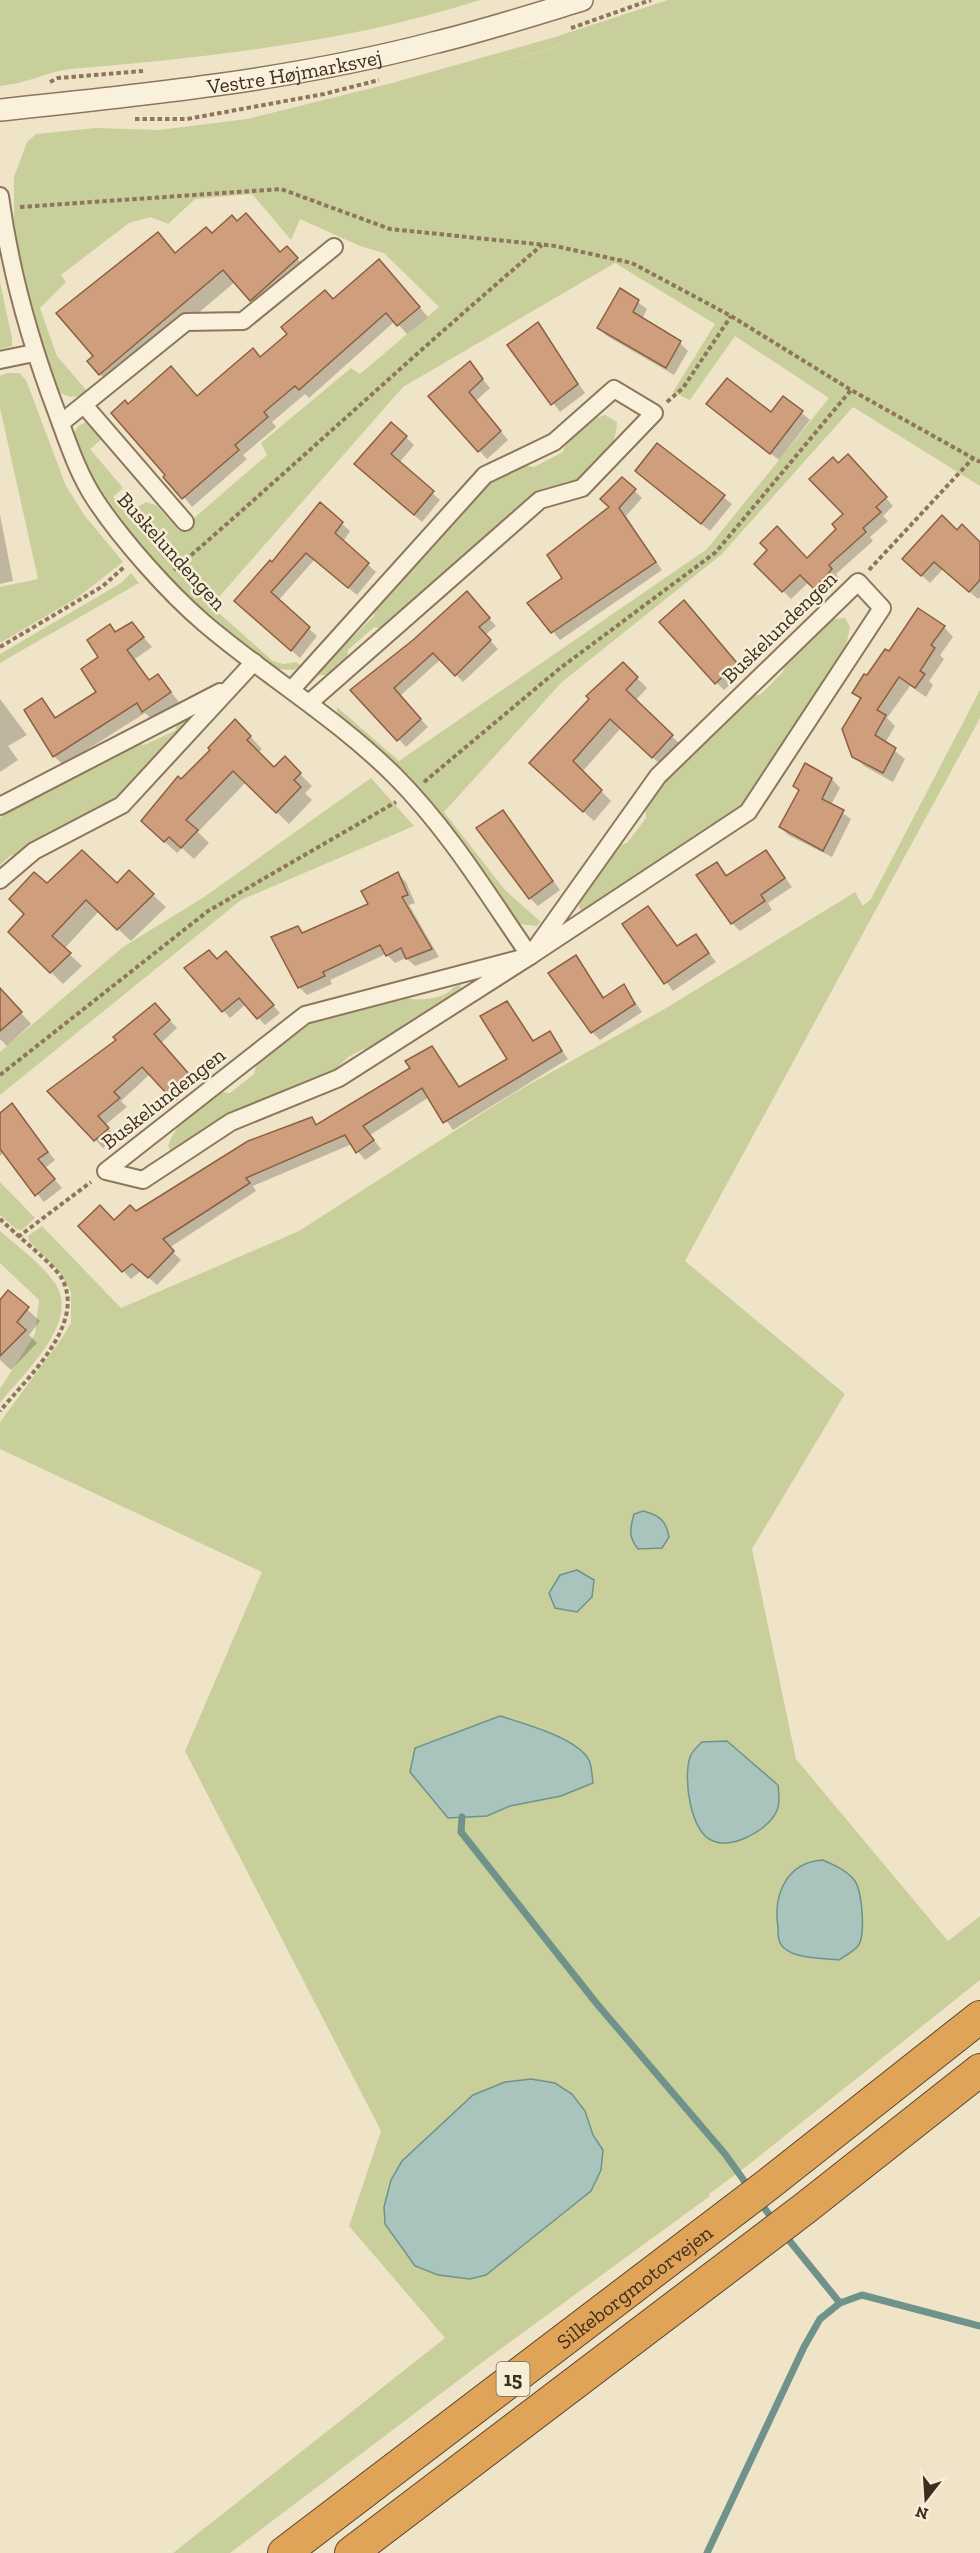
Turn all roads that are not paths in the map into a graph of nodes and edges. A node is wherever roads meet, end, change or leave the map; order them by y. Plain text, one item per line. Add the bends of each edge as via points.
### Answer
1 (582, 0) edge
2 (0, 110) edge
3 (1, 202) edge
4 (334, 247) dead end
5 (34, 353) junction
6 (0, 360) edge
7 (84, 405) junction
8 (61, 423) junction
9 (185, 522) dead end
10 (254, 662) junction
11 (231, 686) junction
12 (292, 689) junction
13 (309, 703) junction
14 (0, 806) edge
15 (0, 880) edge
16 (530, 956) junction
17 (980, 2017) edge
18 (980, 2070) edge
19 (284, 2553) edge
20 (351, 2553) edge

1 - 2 street, Vestre Højmarksvej via 432,44 360,59 198,87
3 - 5 street, Buskelundengen via 14,280
4 - 7 street via 243,321 186,322
5 - 6 street
5 - 8 street, Buskelundengen
7 - 8 street
7 - 9 street, Buskelundengen
8 - 10 street, Buskelundengen via 69,451 95,500 138,554 202,621
10 - 11 street
10 - 12 street, Buskelundengen
11 - 14 street
11 - 15 street via 122,805 34,850
12 - 13 street, Buskelundengen
12 - 13 street via 485,475 554,442 614,389 654,413 582,488 540,500
13 - 16 street, Buskelundengen via 395,776 450,841
16 - 16 street, Buskelundengen via 305,1015 106,1171 143,1180 231,1122 339,1078
16 - 16 street, Buskelundengen via 658,776 858,582 882,608 748,812
17 - 19 highway, Silkeborgmotorvejen / 15 via 754,2195
18 - 20 highway, Silkeborgmotorvejen / 15

